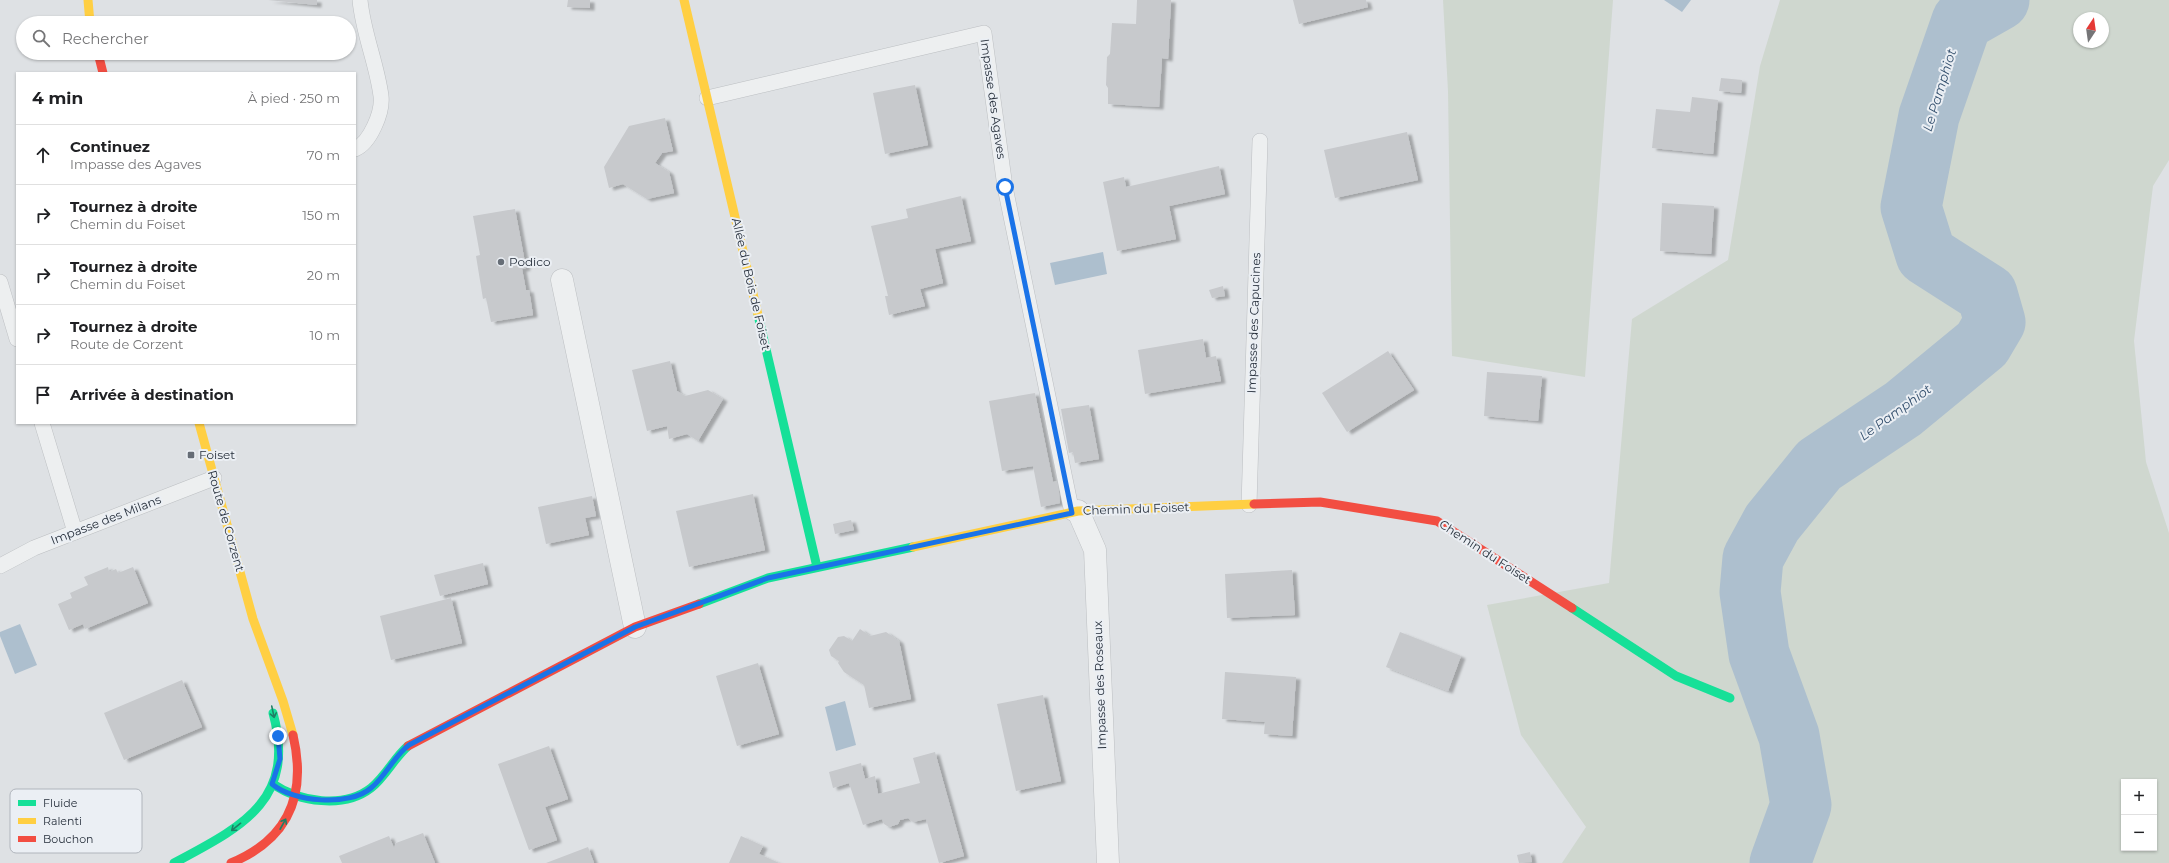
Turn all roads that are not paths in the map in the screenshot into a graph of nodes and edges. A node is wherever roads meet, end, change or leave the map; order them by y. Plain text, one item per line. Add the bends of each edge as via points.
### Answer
1 (88, 0) edge
2 (360, 0) edge
3 (684, 0) edge
4 (89, 16) edge
5 (100, 60) edge
6 (103, 72) edge
7 (707, 98) junction
8 (1260, 141) dead end
9 (356, 148) edge
10 (562, 280) dead end
11 (0, 282) edge
12 (16, 336) edge
13 (42, 424) edge
14 (199, 424) edge
15 (214, 478) junction
16 (1249, 505) junction
17 (1075, 512) junction
18 (75, 532) junction
19 (0, 566) edge
20 (817, 567) junction
21 (254, 620) junction
22 (635, 627) junction
23 (268, 689) dead end
24 (1730, 698) dead end
25 (272, 705) dead end
26 (272, 784) junction
27 (296, 796) junction
28 (174, 863) edge
29 (231, 863) edge
30 (1108, 863) edge

1 - 4 street
2 - 9 lane via 381,98 374,130
3 - 7 street, Allée du Bois de Foiset
5 - 6 street
7 - 17 lane, Impasse des Agaves via 984,33 1005,187
7 - 20 street, Allée du Bois de Foiset
8 - 16 lane, Impasse des Capucines
10 - 22 street
11 - 12 lane
13 - 18 lane
14 - 15 street, Route de Corzent
15 - 18 lane, Impasse des Milans
15 - 21 street, Route de Corzent
16 - 17 street, Chemin du Foiset
16 - 24 street, Chemin du Foiset via 1320,502 1437,521 1676,676
17 - 20 street, Chemin du Foiset
17 - 30 street, Impasse des Roseaux via 1095,550
18 - 19 lane, Impasse des Milans via 34,548
20 - 22 street, Chemin du Foiset via 768,578
21 - 23 street, Route de Corzent
21 - 27 street, Route de Corzent via 294,738 298,771
22 - 27 street, Chemin du Foiset via 409,745 363,794 331,800
25 -> 26 street via 280,748 280,759
26 - 27 street, Chemin du Foiset
26 -> 28 street via 264,799 229,833
29 -> 27 street, Route de Corzent via 252,855 270,841 284,824

